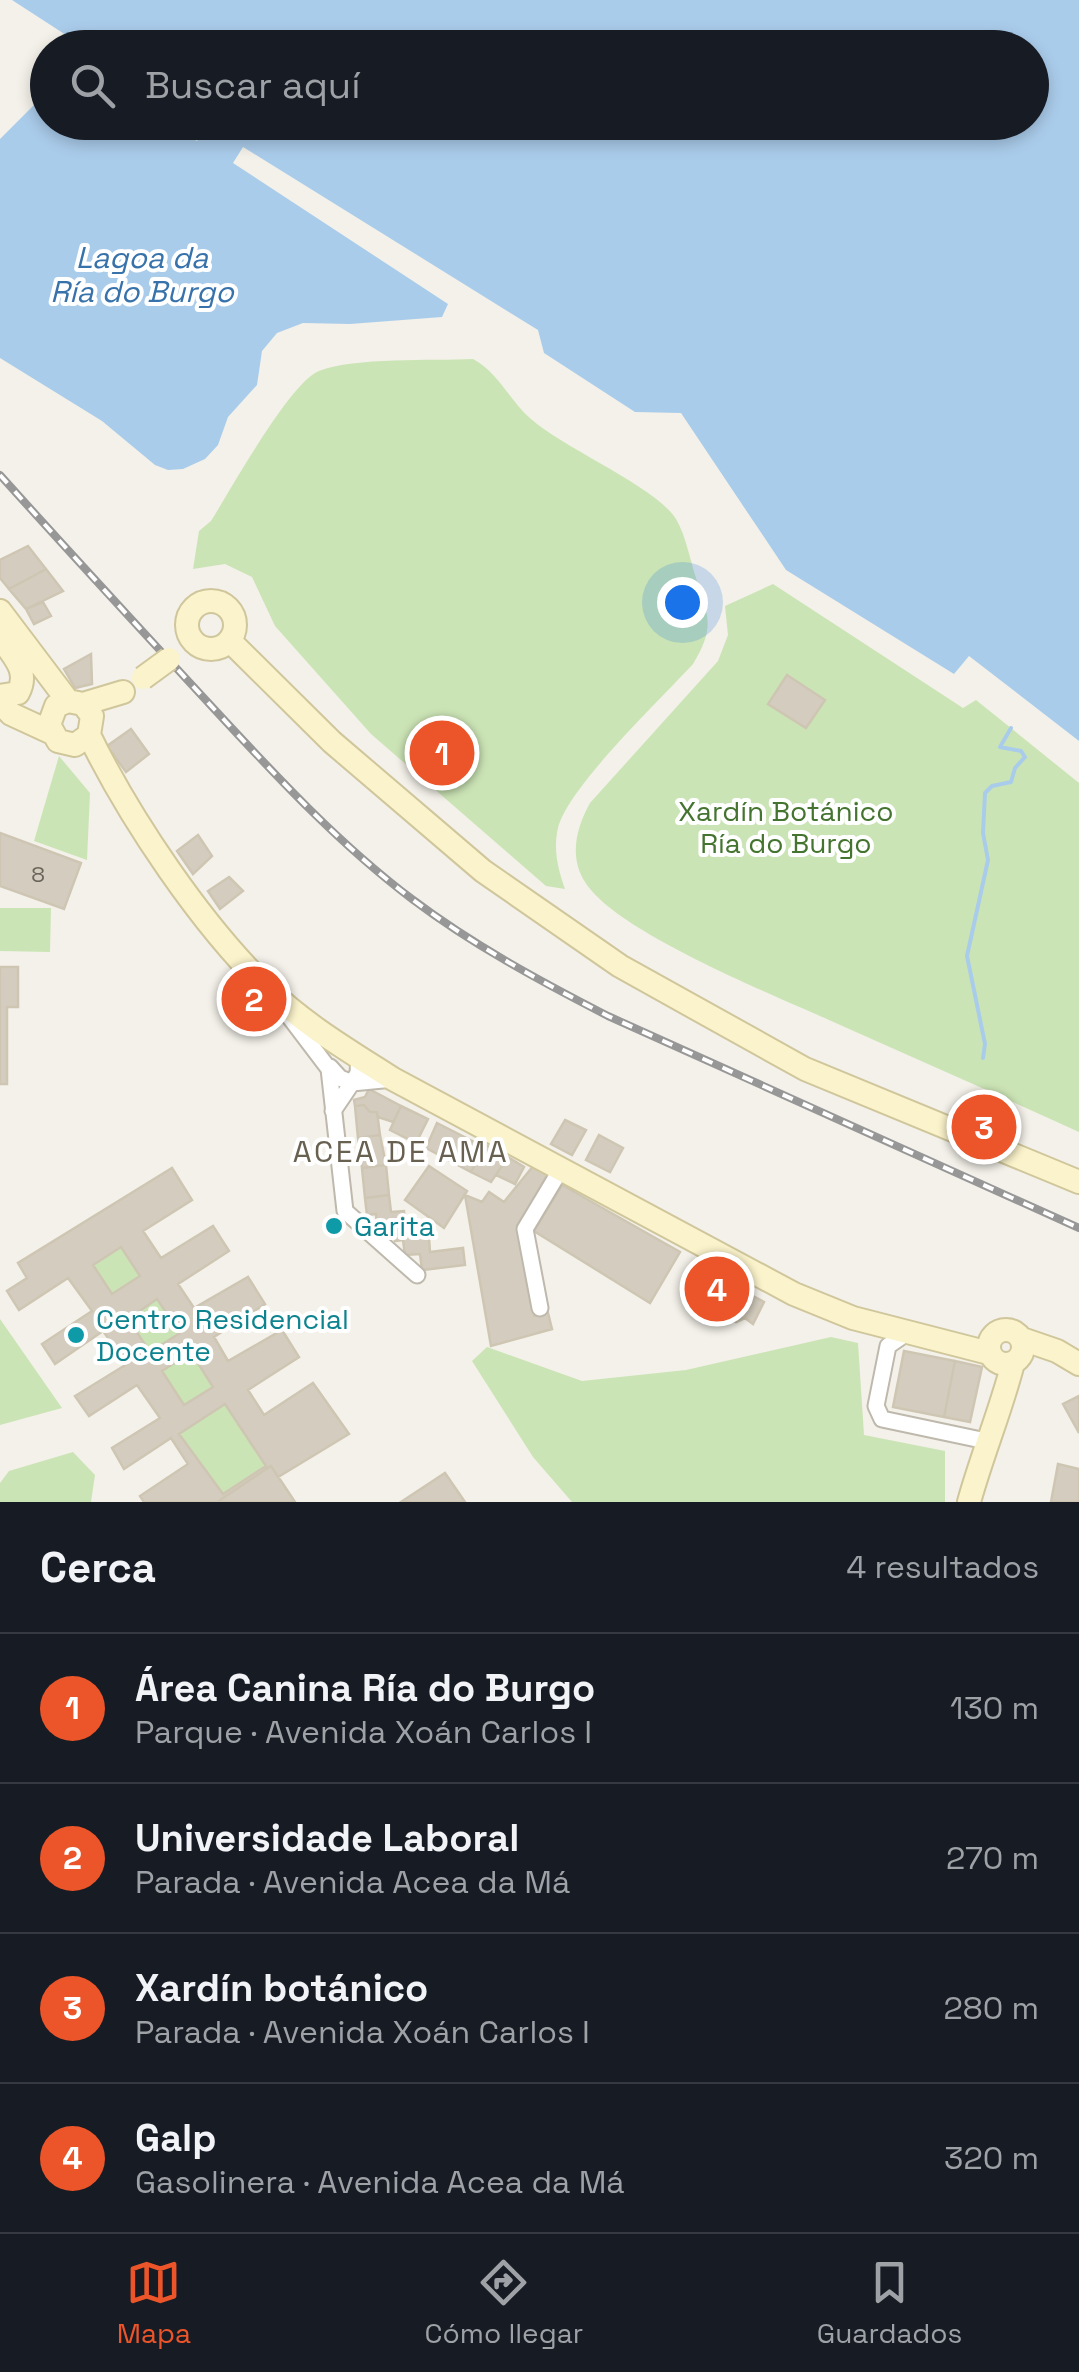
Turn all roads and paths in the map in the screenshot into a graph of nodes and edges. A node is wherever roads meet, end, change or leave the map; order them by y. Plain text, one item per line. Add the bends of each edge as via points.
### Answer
1 (0, 611) edge
2 (0, 627) edge
3 (0, 637) edge
4 (193, 638) junction
5 (230, 641) junction
6 (0, 700) edge
7 (69, 722) junction
8 (270, 991) junction
9 (352, 1053) junction
10 (330, 1069) junction
11 (393, 1079) junction
12 (352, 1083) junction
13 (333, 1111) junction
14 (561, 1169) junction
15 (1079, 1182) edge
16 (417, 1275) dead end
17 (540, 1308) dead end
18 (898, 1329) junction
19 (1006, 1351) junction
20 (1079, 1365) edge
21 (989, 1434) junction
22 (970, 1502) edge

1 - 7 street
2 - 7 street
3 - 6 street via 24,672 18,693
4 - 5 street via 215,649
4 - 5 street via 188,615 213,600 236,619
4 - 7 street, bridge via 123,692
5 - 15 street via 332,742 483,871 620,966 805,1069
6 - 7 street
7 - 8 street via 91,768 118,790 211,926
8 - 9 street
8 - 10 street
9 - 10 street via 334,1059
9 - 11 street
9 - 12 street via 358,1072
10 - 12 street
10 - 13 street
11 - 12 street
11 - 14 street
12 - 13 street
13 - 16 street via 345,1211
14 - 17 street via 525,1229
14 - 18 street via 794,1294
18 - 19 street
18 - 21 street via 876,1406 882,1419
19 - 20 street
19 - 21 street
21 - 22 street

